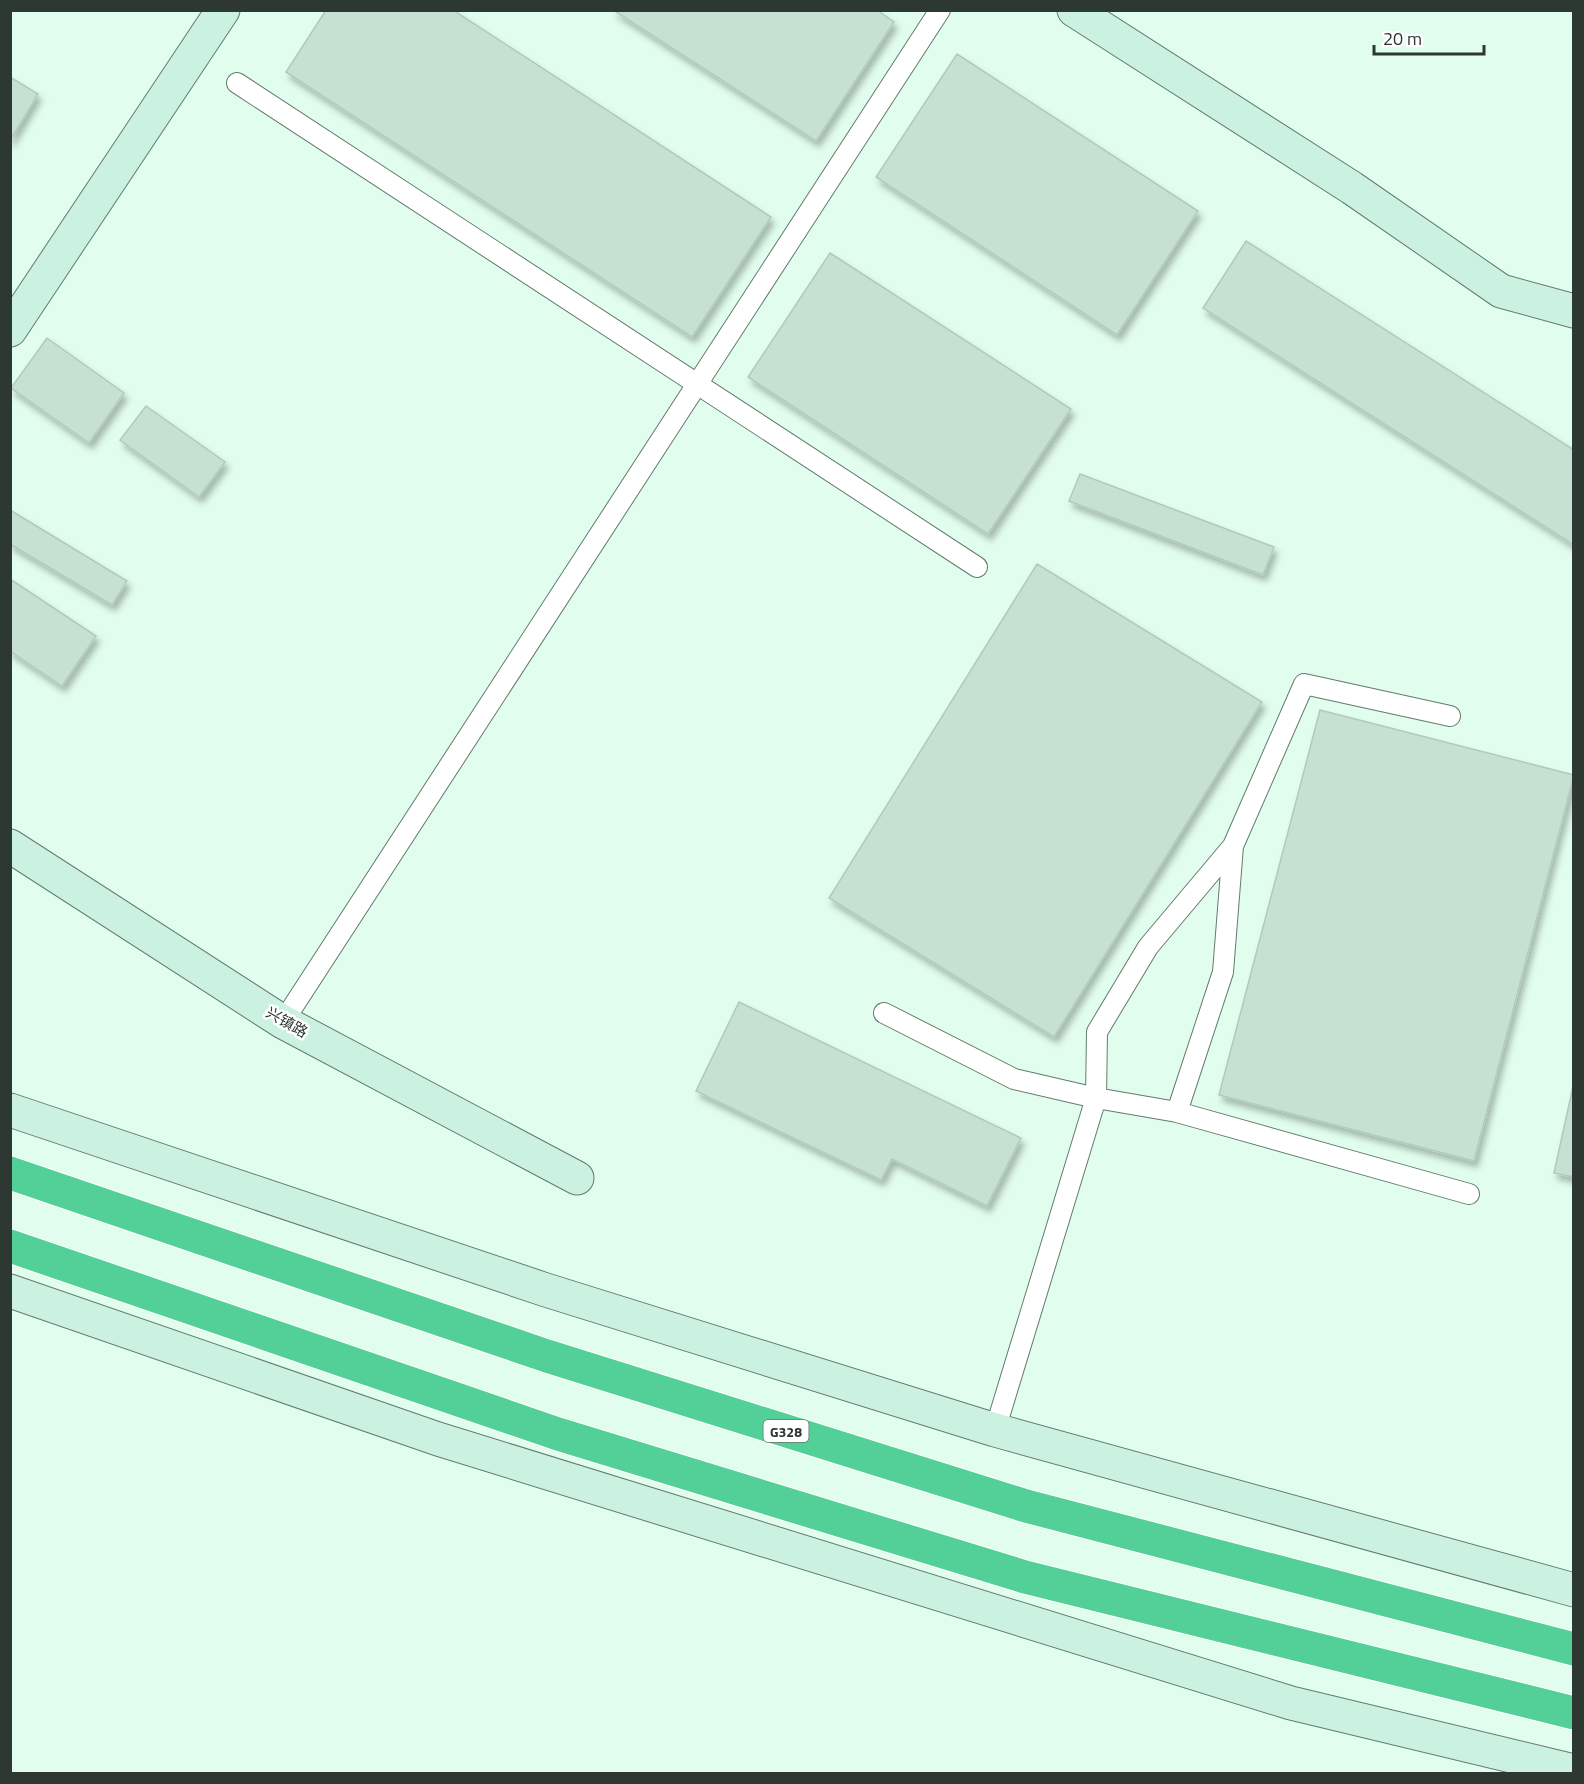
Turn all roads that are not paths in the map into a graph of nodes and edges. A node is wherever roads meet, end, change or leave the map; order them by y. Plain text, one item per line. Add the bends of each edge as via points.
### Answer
1 (223, 10) edge
2 (940, 10) edge
3 (1074, 10) edge
4 (237, 83) dead end
5 (1574, 311) edge
6 (10, 330) edge
7 (697, 384) junction
8 (976, 567) dead end
9 (1450, 716) dead end
10 (10, 846) edge
11 (1233, 846) junction
12 (884, 1013) dead end
13 (283, 1022) junction
14 (1096, 1098) junction
15 (10, 1110) edge
16 (1177, 1112) junction
17 (10, 1173) edge
18 (577, 1178) dead end
19 (1469, 1194) dead end
20 (10, 1246) edge
21 (10, 1291) edge
22 (995, 1430) junction
23 (1574, 1590) edge
24 (1574, 1648) edge
25 (1574, 1713) edge
26 (1574, 1771) edge

1 - 6 street
2 - 7 lane
3 - 5 street via 1352,188 1501,291
4 - 7 lane
7 - 8 lane
7 - 13 lane
9 - 11 lane via 1304,684
10 - 13 street, 兴镇路
11 - 14 lane via 1148,946 1097,1032
11 - 16 lane via 1223,972
12 - 14 lane via 1014,1079
13 - 18 street, 兴镇路
14 - 16 lane
14 - 22 lane
15 - 22 street via 546,1290
16 - 19 lane
17 - 24 highway, G328 via 547,1356 1014,1502
20 - 25 highway via 558,1434 1025,1577
21 - 26 street via 438,1439 1291,1703
22 - 23 street

